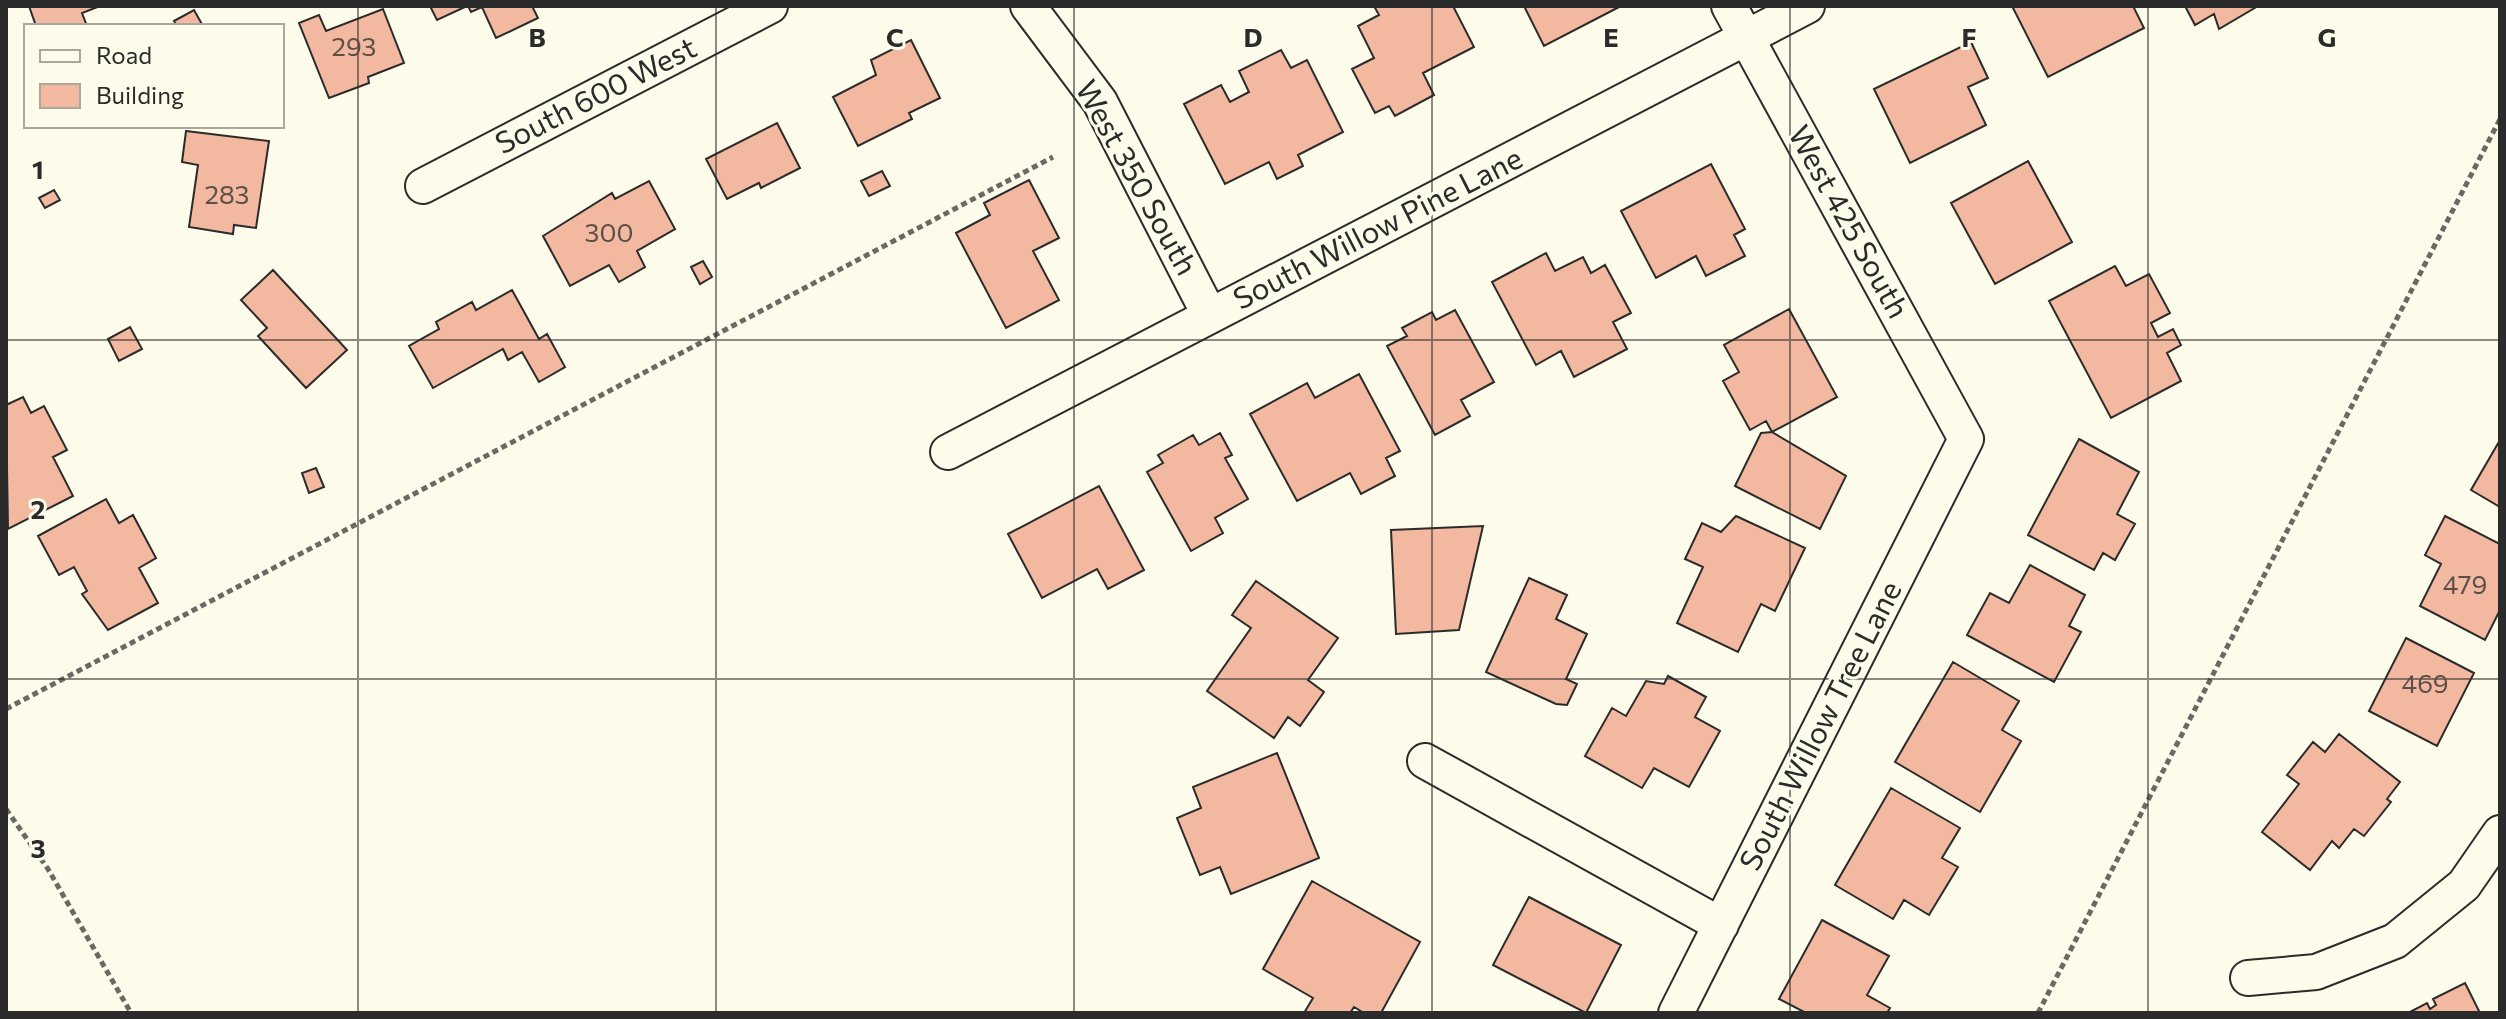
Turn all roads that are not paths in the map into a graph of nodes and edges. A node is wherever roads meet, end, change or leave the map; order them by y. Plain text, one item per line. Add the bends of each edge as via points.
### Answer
1 (770, 6) edge
2 (1028, 6) edge
3 (1729, 6) edge
4 (1807, 6) edge
5 (1747, 38) junction
6 (423, 186) dead end
7 (1210, 316) junction
8 (1966, 439) joint
9 (948, 452) dead end
10 (1425, 761) dead end
11 (2500, 833) edge
12 (1721, 925) junction
13 (2248, 978) dead end
14 (1676, 1013) edge

1 - 6 street, South 600 West
2 - 7 street, West 350 South via 1100,102
3 - 5 street, West 425 South
4 - 5 street, South Willow Pine Lane
5 - 7 street, South Willow Pine Lane
5 - 8 street, West 425 South
7 - 9 street, South Willow Pine Lane
8 - 12 street, South Willow Tree Lane
10 - 12 street
11 - 13 street via 2464,885 2395,941 2316,972
12 - 14 street, South Willow Tree Lane

